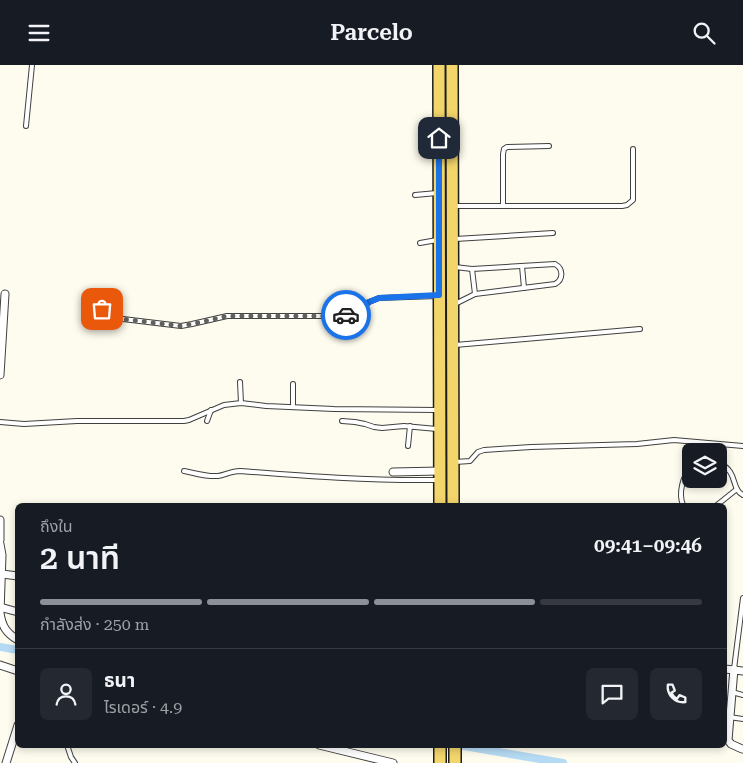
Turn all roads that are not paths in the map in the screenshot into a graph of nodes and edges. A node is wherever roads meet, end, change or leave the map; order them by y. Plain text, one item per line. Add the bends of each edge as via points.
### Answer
1 (32, 65) edge
2 (439, 65) edge
3 (452, 65) edge
4 (26, 126) dead end
5 (550, 146) dead end
6 (633, 149) dead end
7 (439, 192) junction
8 (415, 195) dead end
9 (452, 206) junction
10 (503, 206) junction
11 (553, 233) dead end
12 (452, 239) junction
13 (439, 240) junction
14 (420, 243) dead end
15 (522, 266) junction
16 (452, 267) junction
17 (472, 269) junction
18 (524, 288) junction
19 (5, 294) dead end
20 (439, 295) junction
21 (475, 295) junction
22 (93, 304) dead end
23 (453, 305) junction
24 (640, 329) dead end
25 (453, 345) junction
26 (0, 375) edge
27 (240, 382) dead end
28 (292, 384) dead end
29 (440, 387) junction
30 (453, 387) junction
31 (241, 403) junction
32 (293, 407) junction
33 (211, 410) junction
34 (440, 410) junction
35 (208, 421) dead end
36 (342, 421) dead end
37 (0, 422) edge
38 (410, 426) junction
39 (440, 429) junction
40 (408, 446) dead end
41 (743, 446) edge
42 (453, 462) junction
43 (727, 467) edge
44 (184, 471) dead end
45 (393, 472) dead end
46 (440, 475) junction
47 (682, 482) edge
48 (737, 489) junction
49 (743, 495) edge
50 (440, 503) edge
51 (453, 503) edge
52 (682, 503) edge
53 (720, 503) edge
54 (0, 520) edge
55 (0, 540) edge
56 (0, 544) edge
57 (2, 574) junction
58 (15, 576) edge
59 (743, 598) edge
60 (0, 607) edge
61 (15, 611) edge
62 (15, 638) edge
63 (0, 665) edge
64 (727, 669) edge
65 (734, 669) junction
66 (15, 670) edge
67 (743, 671) edge
68 (732, 692) junction
69 (743, 695) edge
70 (729, 717) junction
71 (743, 719) edge
72 (15, 733) edge
73 (68, 748) edge
74 (331, 748) edge
75 (440, 748) edge
76 (455, 748) edge
77 (742, 749) edge
78 (6, 763) edge
79 (75, 763) edge
80 (393, 763) edge
81 (440, 763) edge
82 (455, 763) edge

1 - 4 lane
2 - 7 main road
3 - 9 main road
5 - 10 lane via 504,149
6 - 10 lane via 633,200 627,205
7 - 8 lane
7 - 13 main road
9 - 10 lane
9 - 12 main road
11 - 12 lane
12 - 16 main road
13 - 14 lane
13 - 20 main road
15 - 17 lane
15 - 18 lane
15 - 18 lane via 556,264 562,273 562,279 555,285
16 - 17 lane
16 - 23 main road
17 - 21 lane
18 - 21 lane
19 - 26 street
20 - 22 lane via 379,298 357,311 338,316 227,316 181,326 123,319
20 - 29 main road
21 - 23 lane
23 - 25 main road
24 - 25 lane
25 - 30 main road
27 - 31 lane
28 - 32 lane
29 - 30 main road
29 - 34 main road
30 - 42 main road
31 - 32 lane
31 - 33 lane
32 - 34 lane
33 - 35 lane
33 - 37 lane via 184,421
34 - 39 main road
36 - 38 lane via 382,428
38 - 39 lane
38 - 40 lane
39 - 46 main road
41 - 42 lane via 674,440 531,447 484,450 470,461
42 - 51 main road
43 - 48 lane
44 - 46 lane via 214,476 236,471 389,480
45 - 46 street
46 - 50 main road
47 - 52 lane
48 - 49 lane
48 - 53 lane
54 - 55 street
56 - 57 street
57 - 58 street
57 - 60 street
59 - 65 lane
60 - 61 street
60 - 62 street via 6,632
63 - 66 street
64 - 65 street
65 - 67 street
65 - 68 street
68 - 69 lane
68 - 70 street
70 - 71 lane
70 - 77 street via 728,740
72 - 78 street
73 - 79 lane
74 - 80 street
75 - 81 main road
76 - 82 main road

